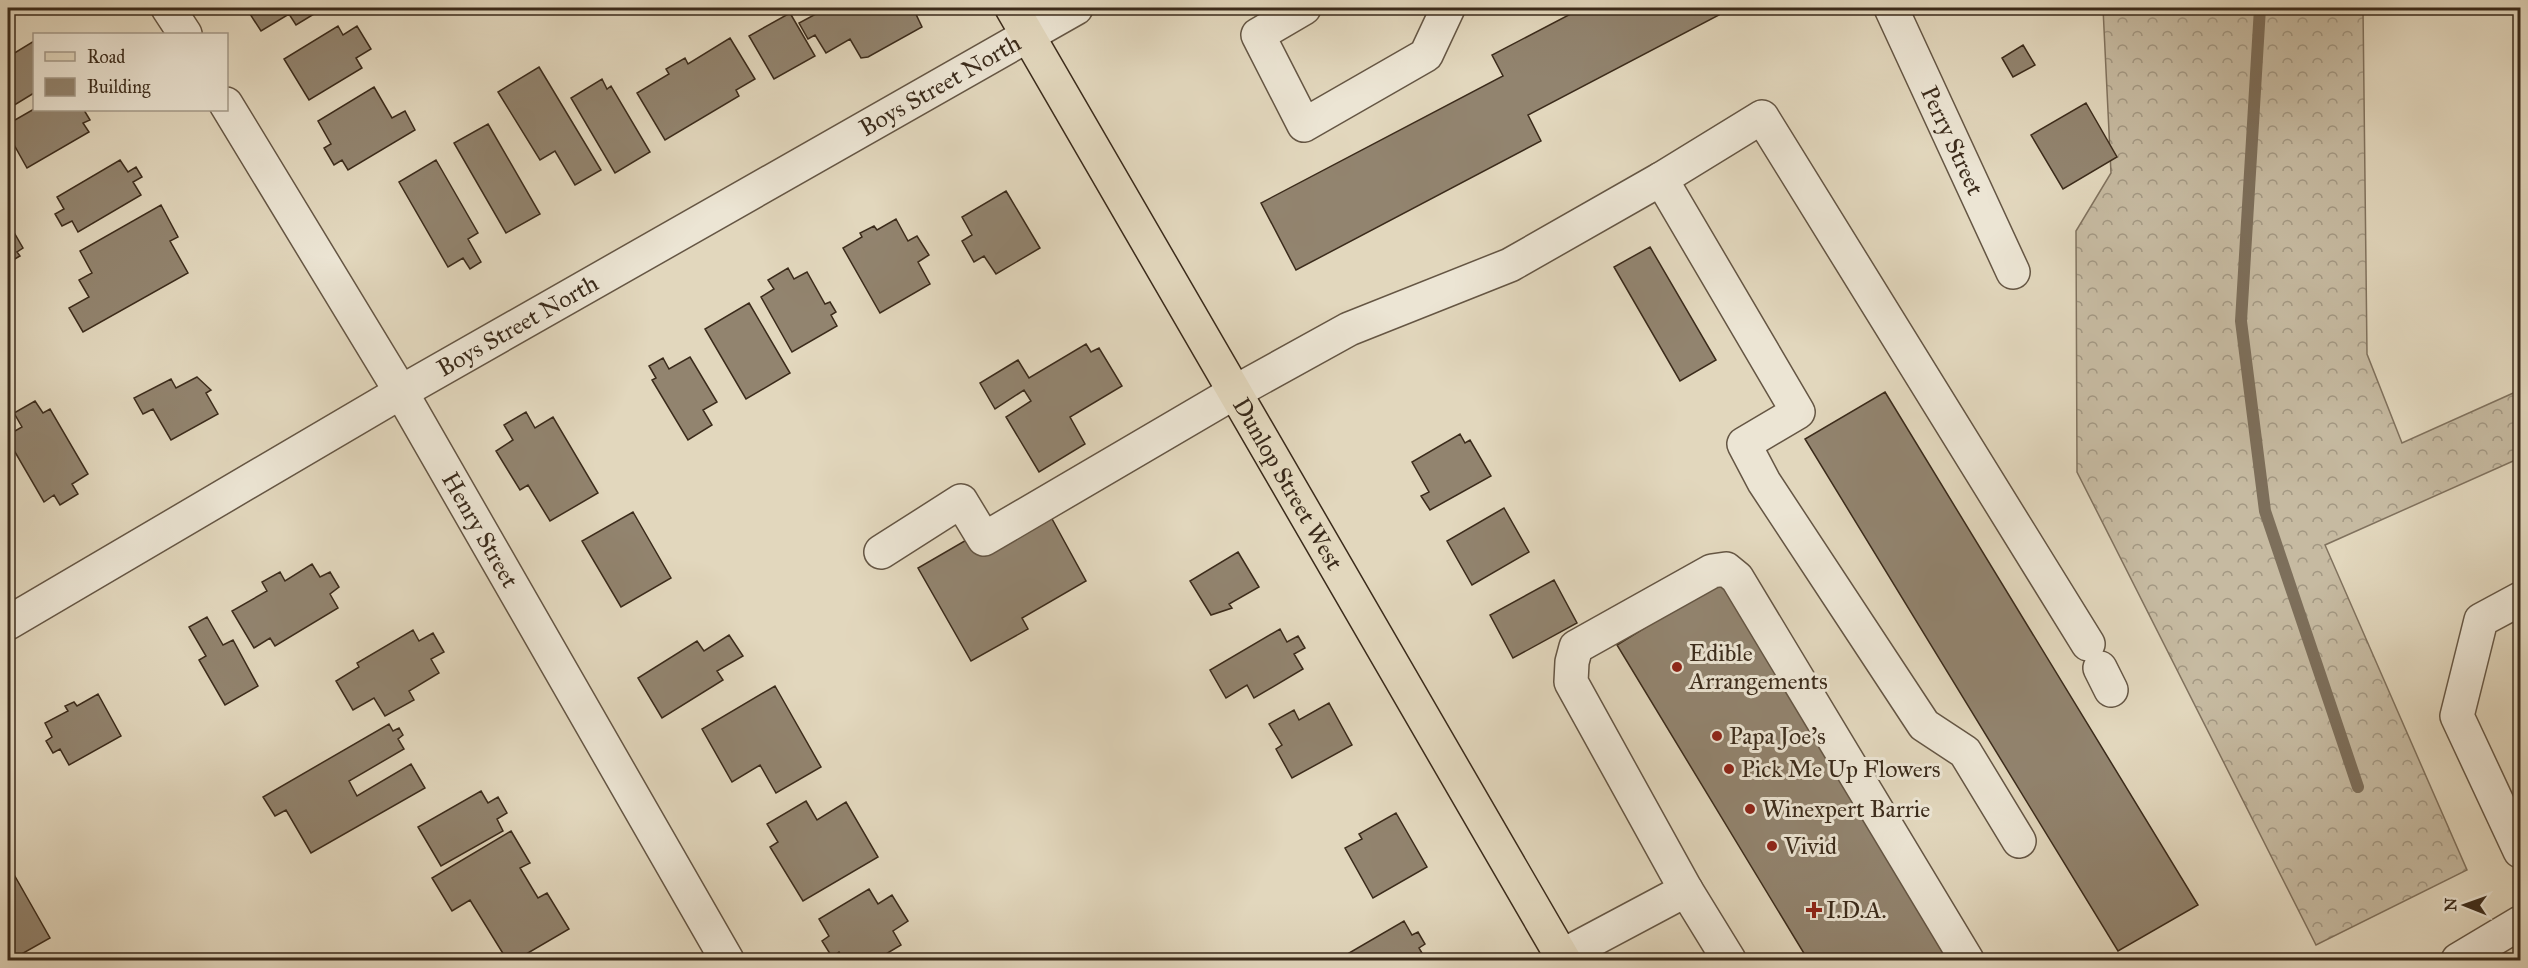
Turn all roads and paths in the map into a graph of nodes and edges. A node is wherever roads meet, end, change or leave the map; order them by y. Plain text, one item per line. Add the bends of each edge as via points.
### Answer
1 (168, 8) edge
2 (1076, 8) edge
3 (1304, 8) edge
4 (1448, 8) edge
5 (1891, 8) edge
6 (1020, 21) edge
7 (183, 33) edge
8 (228, 107) edge
9 (1661, 179) junction
10 (2013, 272) dead end
11 (401, 392) junction
12 (1235, 392) junction
13 (881, 552) dead end
14 (2520, 599) edge
15 (8, 623) edge
16 (2100, 668) dead end
17 (2019, 841) dead end
18 (2520, 851) edge
19 (1686, 890) junction
20 (2520, 923) edge
21 (1563, 958) edge
22 (727, 960) edge
23 (1729, 960) edge
24 (1967, 960) edge
25 (2458, 960) edge

1 - 7 street
2 - 6 street, Boys Street North
3 - 4 street via 1258,35 1304,125 1426,55
5 - 10 street, Perry Street
6 - 11 street, Boys Street North
6 - 12 main road, Dunlop Street West
8 - 11 street, Henry Street
9 - 12 street via 1510,265 1349,329
9 - 16 street via 1762,117
9 - 17 street via 1798,412 1744,444 1764,482 1924,725 1965,752
11 - 15 street, Boys Street North
11 - 22 street, Henry Street
12 - 13 street via 984,539 961,501
12 - 21 main road, Dunlop Street West
14 - 18 street via 2481,620 2457,716
19 - 21 street
19 - 23 street
19 - 24 street via 1571,682 1572,662 1576,647 1712,571 1726,569 1737,578
20 - 25 street

